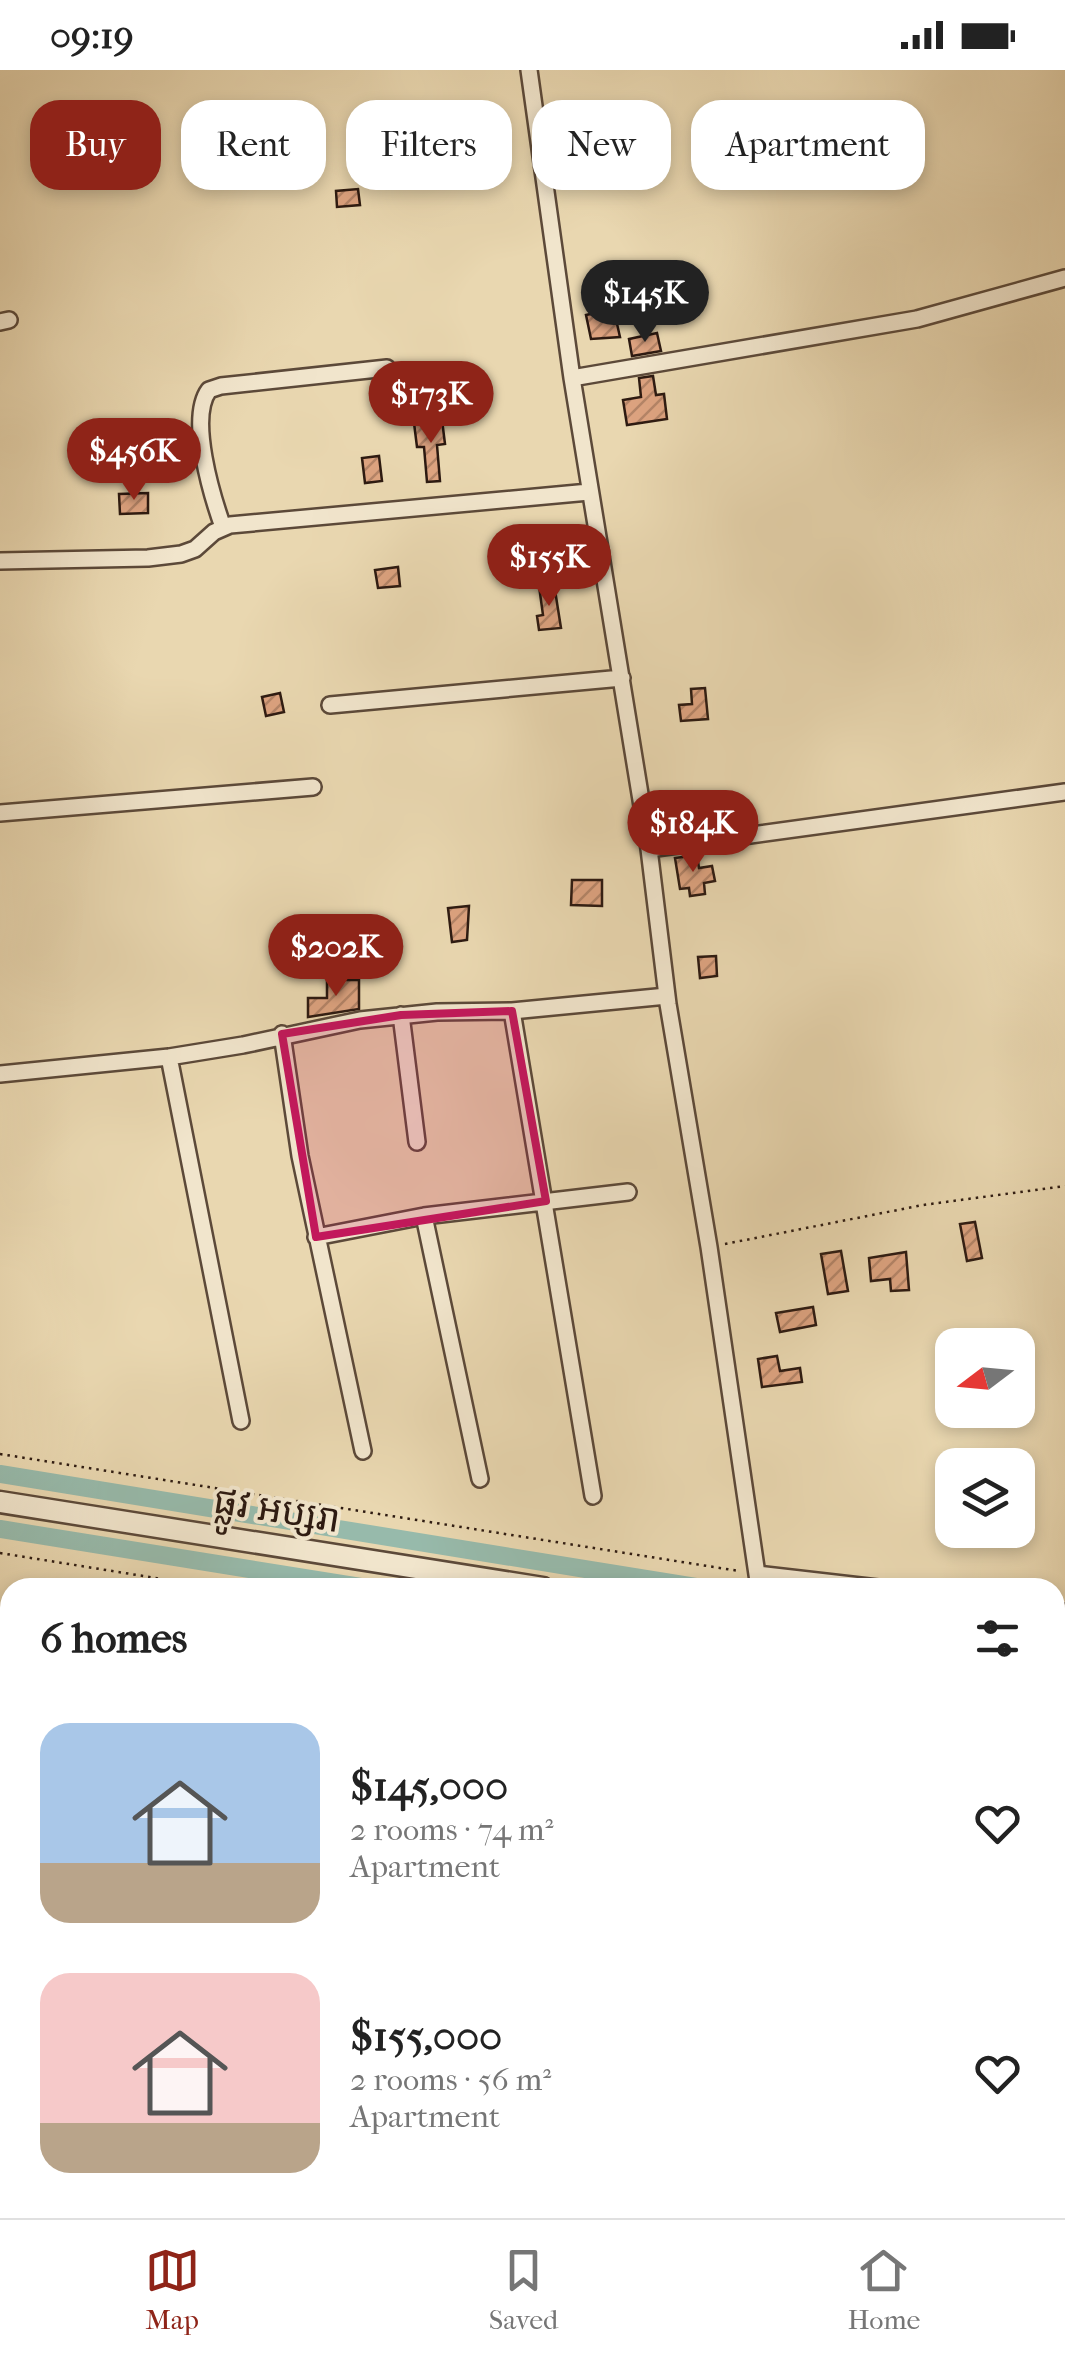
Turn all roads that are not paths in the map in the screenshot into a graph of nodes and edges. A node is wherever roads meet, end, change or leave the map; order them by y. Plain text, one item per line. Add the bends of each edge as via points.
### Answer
1 (528, 70) edge
2 (1065, 278) edge
3 (386, 368) dead end
4 (572, 378) junction
5 (590, 492) junction
6 (223, 527) junction
7 (0, 561) edge
8 (622, 678) junction
9 (330, 705) dead end
10 (313, 787) dead end
11 (1065, 792) edge
12 (0, 814) edge
13 (649, 849) junction
14 (667, 996) junction
15 (512, 1011) junction
16 (402, 1015) junction
17 (282, 1034) junction
18 (169, 1057) junction
19 (0, 1074) edge
20 (417, 1142) dead end
21 (628, 1192) dead end
22 (546, 1201) junction
23 (424, 1216) junction
24 (316, 1237) junction
25 (241, 1421) dead end
26 (363, 1451) dead end
27 (480, 1479) dead end
28 (593, 1496) dead end
29 (0, 1502) edge
30 (481, 1578) edge
31 (758, 1578) edge

1 - 4 street
2 - 4 street via 917,318
3 - 6 street via 210,390 202,408 204,463
4 - 5 street
5 - 6 street
5 - 8 street
6 - 7 street via 181,554
8 - 9 street
8 - 13 street
10 - 12 street
11 - 13 street
13 - 14 street
14 - 15 street
14 - 31 street
15 - 16 street
15 - 22 street
16 - 17 street
16 - 20 street
17 - 18 street
17 - 24 street
18 - 19 street
18 - 25 street
21 - 22 street
22 - 23 street
22 - 28 street
23 - 24 street
23 - 27 street
24 - 26 street
29 - 30 street, ផ្លូវ អប្សរា

